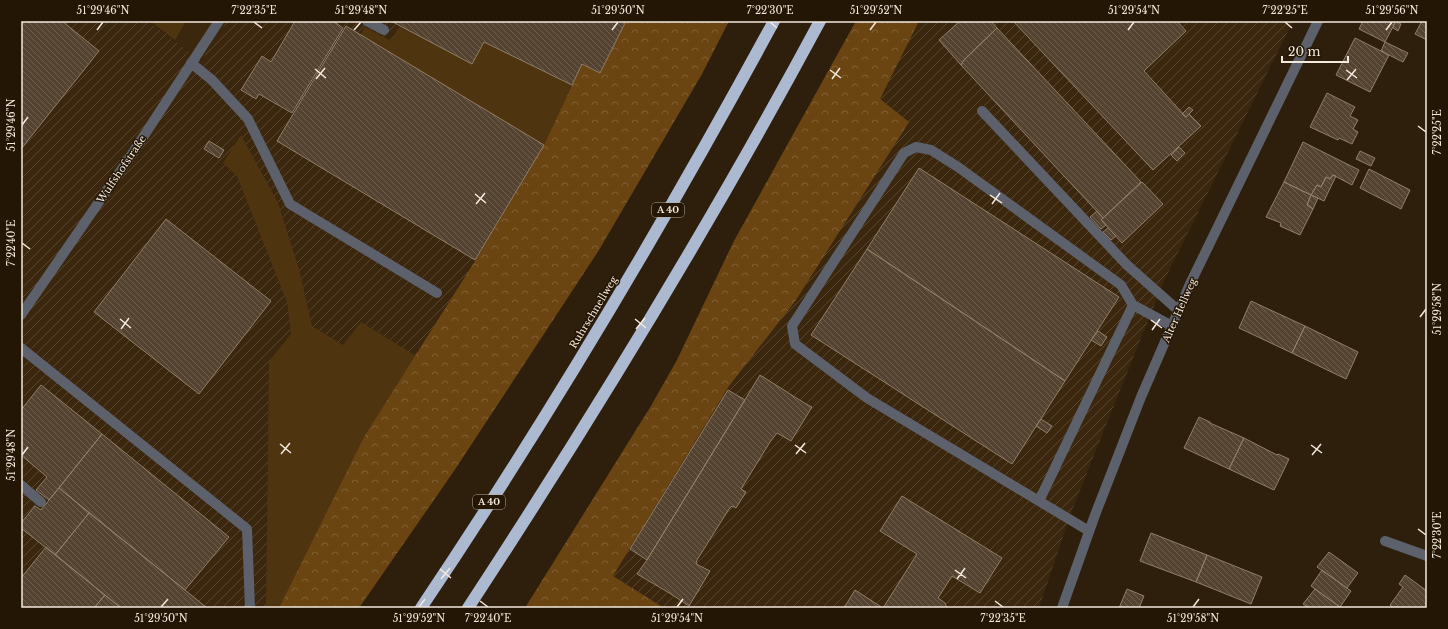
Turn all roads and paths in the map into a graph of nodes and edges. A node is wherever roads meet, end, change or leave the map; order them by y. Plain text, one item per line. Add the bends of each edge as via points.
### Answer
1 (219, 21) edge
2 (367, 21) edge
3 (774, 21) edge
4 (820, 21) edge
5 (1318, 21) edge
6 (384, 30) dead end
7 (191, 64) junction
8 (982, 111) dead end
9 (437, 293) dead end
10 (1133, 305) junction
11 (1179, 312) junction
12 (21, 315) edge
13 (1172, 326) junction
14 (21, 348) edge
15 (21, 485) edge
16 (1039, 501) junction
17 (41, 502) dead end
18 (1089, 531) junction
19 (1384, 541) dead end
20 (1427, 556) edge
21 (250, 608) edge
22 (421, 608) edge
23 (468, 608) edge
24 (1062, 608) edge

1 - 7 street, Wulfshofstraße
2 - 6 street
3 - 22 highway, Ruhrschnellweg / A 40 via 708,141 595,332
4 - 23 highway via 726,190 662,298 576,440
5 - 11 street, Alter Hellweg via 1207,248
7 - 9 street via 212,80 248,119 290,204
7 - 12 street, Wulfshofstraße
8 - 11 street via 1127,265
10 - 13 street
10 - 16 street
10 - 16 street via 1121,285 1102,271 958,167 931,150 916,147 904,153 792,326 795,344 867,398
11 - 13 street, Alter Hellweg
13 - 18 street, Alter Hellweg via 1117,456
14 - 21 street via 247,529
15 - 17 street
16 - 18 street
18 - 24 street, Alter Hellweg
19 - 20 street

